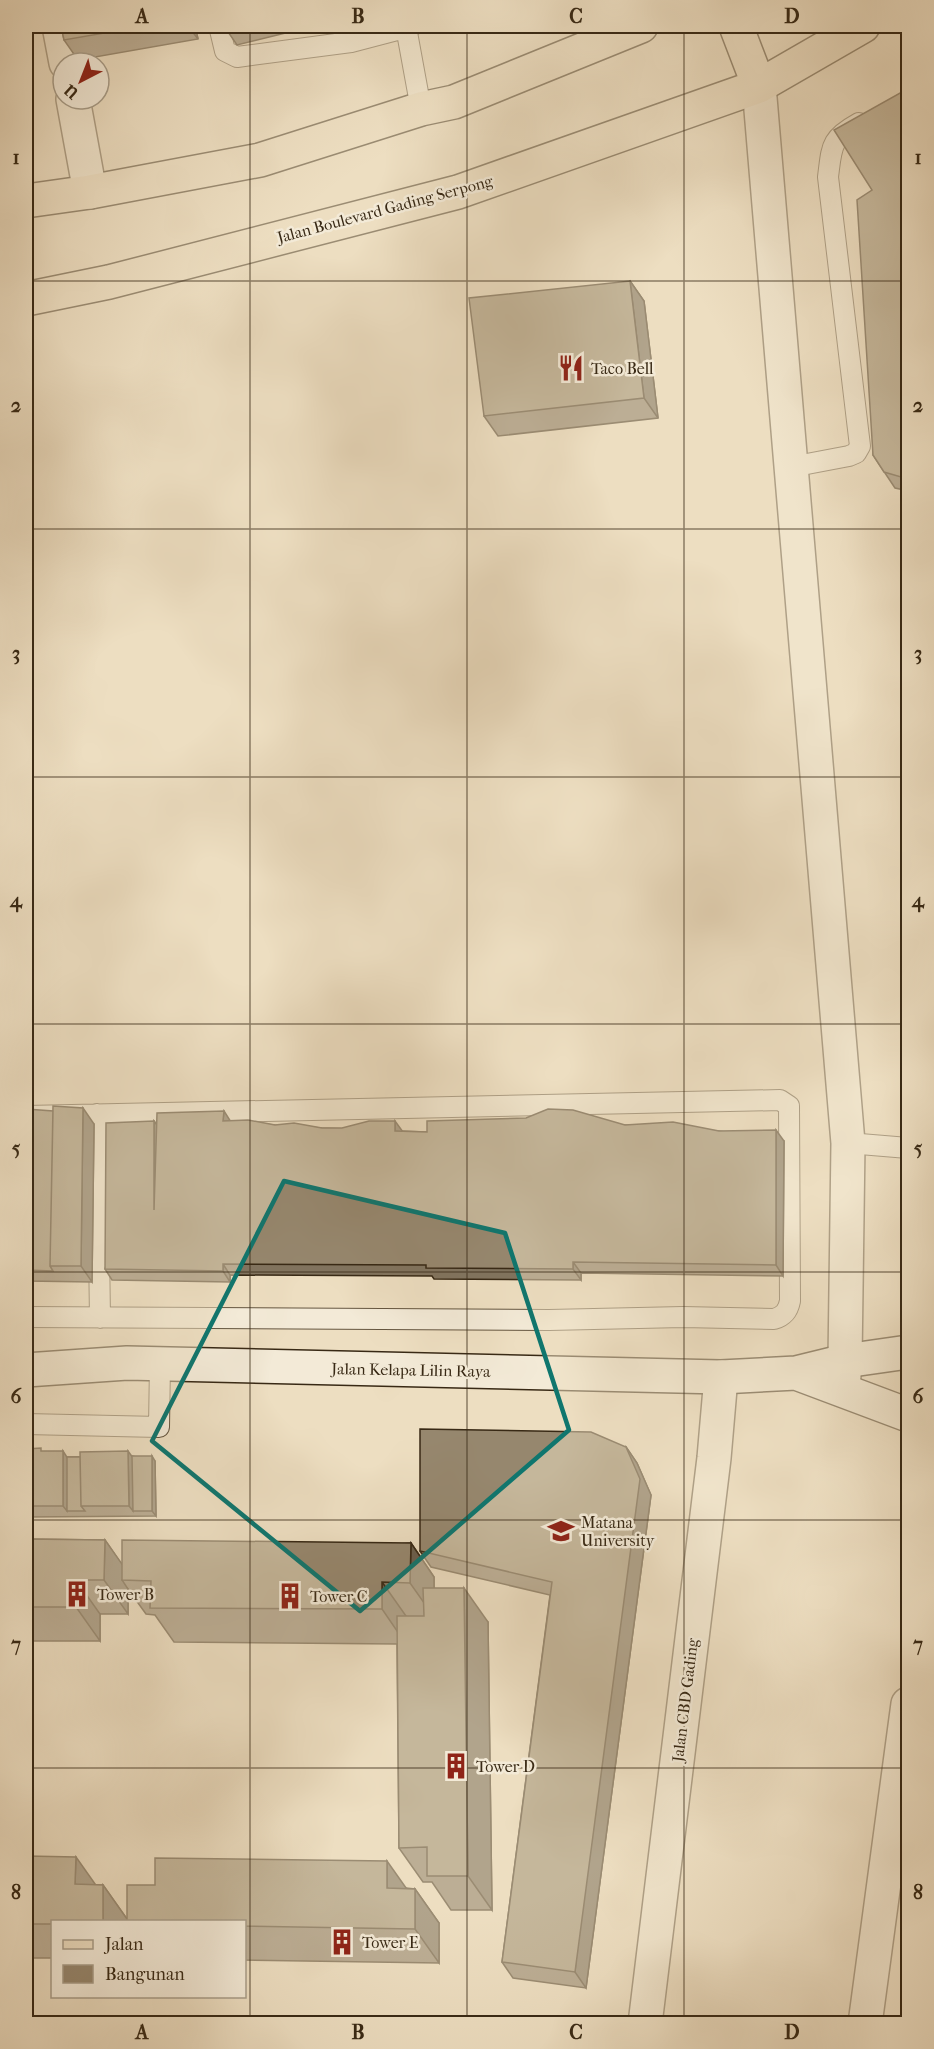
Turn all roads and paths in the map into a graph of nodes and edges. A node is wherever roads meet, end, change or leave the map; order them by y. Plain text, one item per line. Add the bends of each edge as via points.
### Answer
1 (59, 26) edge
2 (219, 26) edge
3 (409, 26) edge
4 (641, 26) edge
5 (736, 26) edge
6 (863, 26) edge
7 (589, 36) edge
8 (64, 51) edge
9 (759, 86) junction
10 (421, 109) junction
11 (75, 111) edge
12 (880, 111) edge
13 (90, 192) junction
14 (26, 201) edge
15 (26, 299) edge
16 (791, 467) junction
17 (98, 1114) junction
18 (26, 1116) edge
19 (848, 1143) junction
20 (909, 1148) edge
21 (26, 1317) edge
22 (100, 1318) junction
23 (909, 1352) edge
24 (160, 1364) junction
25 (26, 1370) edge
26 (721, 1377) junction
27 (844, 1377) junction
28 (909, 1415) edge
29 (26, 1424) edge
30 (909, 1704) edge
31 (645, 2024) edge
32 (865, 2024) edge

1 - 8 street
2 - 3 lane via 225,51 237,57 351,42
3 - 10 lane
4 - 7 main road
5 - 9 main road
6 - 9 main road, Jalan Boulevard Gading Serpong
7 - 10 main road via 454,102
9 - 15 main road, Jalan Boulevard Gading Serpong via 458,192 109,282
9 - 16 street
10 - 13 main road via 260,160
11 - 13 street
12 - 16 lane via 837,138 828,177 860,446 849,456
13 - 14 main road
16 - 19 street
17 - 18 lane
17 - 22 lane
17 - 22 lane via 777,1099 789,1106 790,1301 789,1308 774,1319
19 - 20 lane
19 - 27 street
21 - 22 lane
23 - 27 street
24 - 25 street, Jalan Kelapa Lilin Raya
24 - 26 street, Jalan Kelapa Lilin Raya
24 - 29 lane via 159,1427
26 - 27 street, Jalan Kelapa Lilin Raya
26 - 31 street, Jalan CBD Gading
27 - 28 street, Jalan Kelapa Lilin Raya
30 - 32 street

